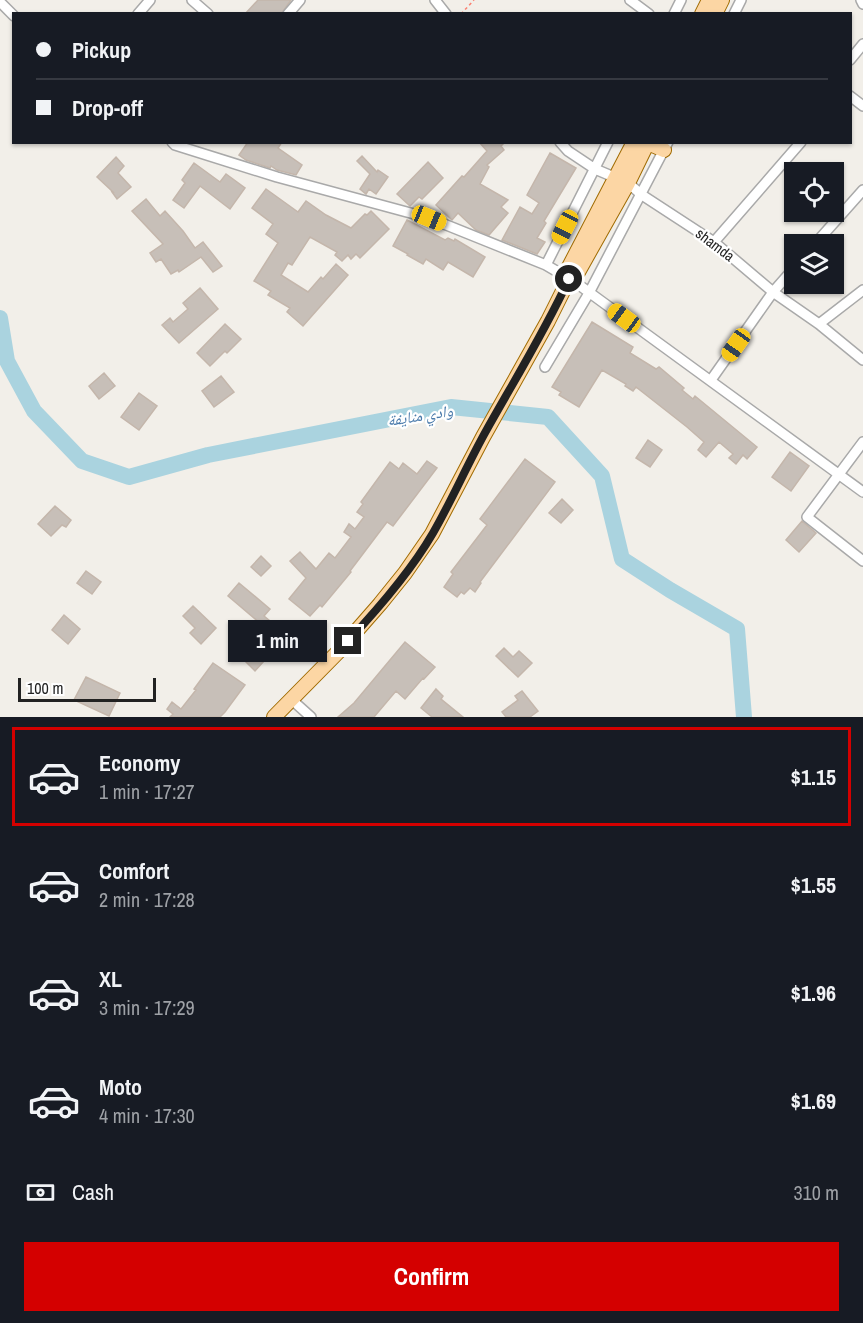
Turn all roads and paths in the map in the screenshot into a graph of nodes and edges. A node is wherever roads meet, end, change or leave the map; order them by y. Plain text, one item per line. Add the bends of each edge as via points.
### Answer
1 (150, 0) edge
2 (192, 0) edge
3 (300, 0) edge
4 (435, 0) edge
5 (474, 0) edge
6 (630, 0) edge
7 (861, 0) edge
8 (0, 2) edge
9 (863, 4) edge
10 (140, 12) edge
11 (206, 12) edge
12 (290, 12) edge
13 (444, 12) edge
14 (463, 12) edge
15 (646, 12) edge
16 (12, 14) edge
17 (863, 44) edge
18 (852, 58) edge
19 (177, 144) edge
20 (562, 144) edge
21 (607, 144) edge
22 (633, 144) edge
23 (647, 144) edge
24 (799, 144) edge
25 (666, 146) edge
26 (595, 169) junction
27 (622, 180) junction
28 (863, 190) edge
29 (642, 195) junction
30 (824, 234) edge
31 (714, 242) junction
32 (546, 265) junction
33 (569, 279) junction
34 (784, 280) edge
35 (863, 290) edge
36 (773, 292) junction
37 (589, 293) junction
38 (819, 324) junction
39 (863, 360) edge
40 (546, 367) dead end
41 (711, 380) junction
42 (863, 442) edge
43 (838, 475) junction
44 (863, 492) edge
45 (863, 561) edge
46 (292, 700) junction
47 (274, 717) edge
48 (311, 717) edge

1 - 10 street
2 - 11 street
3 - 12 street
4 - 13 street
5 - 14 path
6 - 15 street
7 - 9 street
8 - 16 street
17 - 18 street
19 - 32 street via 277,177 429,218
20 - 26 street, shamda
21 - 26 street
22 - 27 main road
23 - 27 main road
24 - 31 street
25 - 29 street
26 - 27 street, shamda
26 - 32 street
27 - 29 street, shamda
27 - 33 main road via 569,267
28 - 30 street
29 - 31 street, shamda
29 - 37 street
31 - 36 street, shamda
32 - 33 street
33 - 37 street
33 - 46 main road via 432,534 358,630
34 - 36 street
35 - 38 street
36 - 38 street, shamda
36 - 41 street
37 - 40 street
37 - 41 street
38 - 39 street, shamda
41 - 43 street
42 - 43 street
43 - 44 street
43 - 45 street via 807,517
46 - 47 main road
46 - 48 street

